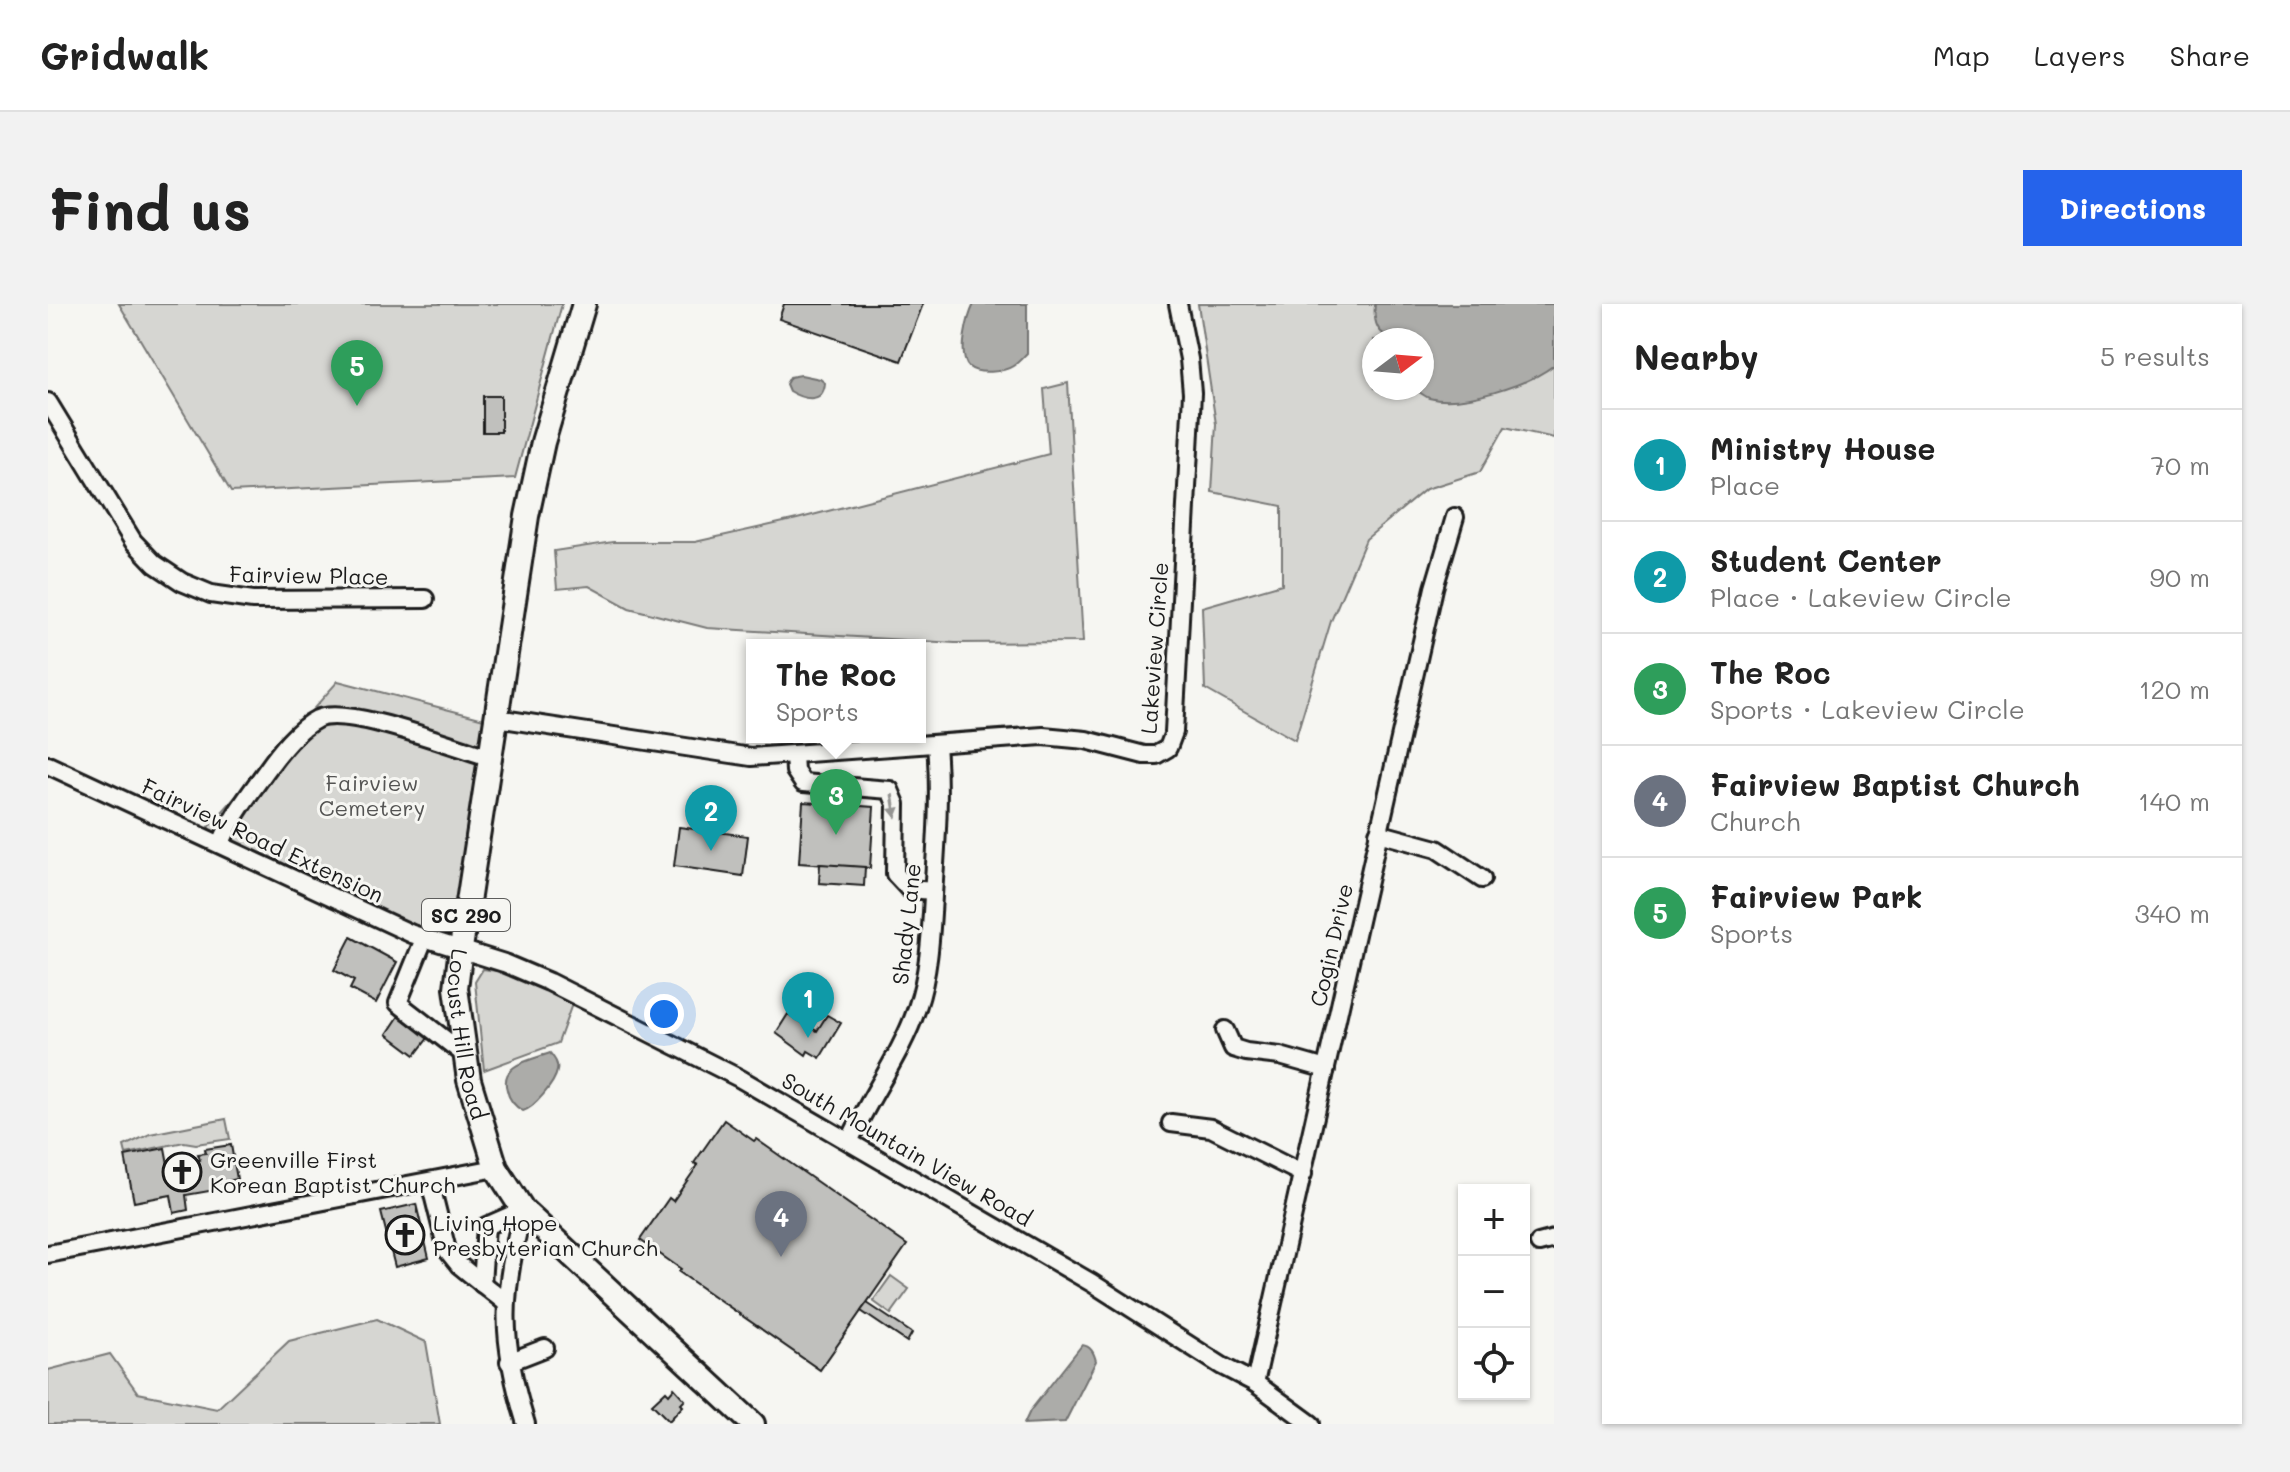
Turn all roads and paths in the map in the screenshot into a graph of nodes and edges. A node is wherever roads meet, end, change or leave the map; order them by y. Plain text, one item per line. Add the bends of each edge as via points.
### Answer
1 (584, 304) edge
2 (1178, 304) edge
3 (48, 402) edge
4 (1455, 517) dead end
5 (425, 599) dead end
6 (496, 718) junction
7 (936, 745) junction
8 (794, 755) junction
9 (489, 757) junction
10 (48, 765) edge
11 (1378, 833) junction
12 (221, 844) junction
13 (1482, 879) dead end
14 (933, 891) junction
15 (424, 939) junction
16 (461, 948) junction
17 (1225, 1030) dead end
18 (465, 1055) junction
19 (1326, 1069) junction
20 (1171, 1123) dead end
21 (850, 1140) junction
22 (496, 1168) junction
23 (1303, 1174) junction
24 (430, 1182) junction
25 (523, 1210) junction
26 (48, 1254) edge
27 (482, 1284) junction
28 (506, 1303) junction
29 (545, 1348) dead end
30 (509, 1362) junction
31 (1255, 1383) junction
32 (526, 1424) edge
33 (753, 1424) edge
34 (1311, 1424) edge

1 - 6 main road, Locust Hill Road / SC 290 via 550,413 527,516
2 - 7 street, Lakeview Circle via 1192,393 1171,744 1156,755 1061,736
3 - 5 street, Fairview Place via 133,541 182,582 211,594 253,600
4 - 11 street, Cogin Drive
6 - 8 street, Lakeview Circle via 722,754
6 - 9 main road, Locust Hill Road / SC 290
7 - 8 street, Lakeview Circle
7 - 14 street, Shady Lane
8 -> 14 street via 803,783 890,790 896,804 895,874 909,889
9 - 12 street via 362,718 321,717 306,725 272,762
9 - 16 main road, Locust Hill Road / SC 290
10 - 12 street, Fairview Road Extension
11 - 13 street via 1437,849
11 - 19 street, Cogin Drive
12 - 15 street, Fairview Road Extension
14 - 21 street, Shady Lane via 930,949 917,1008
15 - 16 street, Fairview Road Extension
15 - 18 street via 398,1003
16 - 18 main road, Locust Hill Road / SC 290 via 456,988
16 - 21 street, South Mountain View Road via 632,1022
17 - 19 street via 1233,1048
18 - 22 main road, Locust Hill Road / SC 290
19 - 23 street, Cogin Drive
20 - 23 street via 1211,1128
21 - 31 street, South Mountain View Road
22 - 24 street
22 - 25 main road, Locust Hill Road / SC 290
23 - 31 street, Cogin Drive
24 - 26 street
24 - 27 street via 447,1250
25 - 27 street via 486,1226
25 - 28 street
25 - 33 main road, Locust Hill Road / SC 290
27 - 28 street
28 - 30 street
29 - 30 street
30 - 32 street
31 - 34 street, South Mountain View Road

